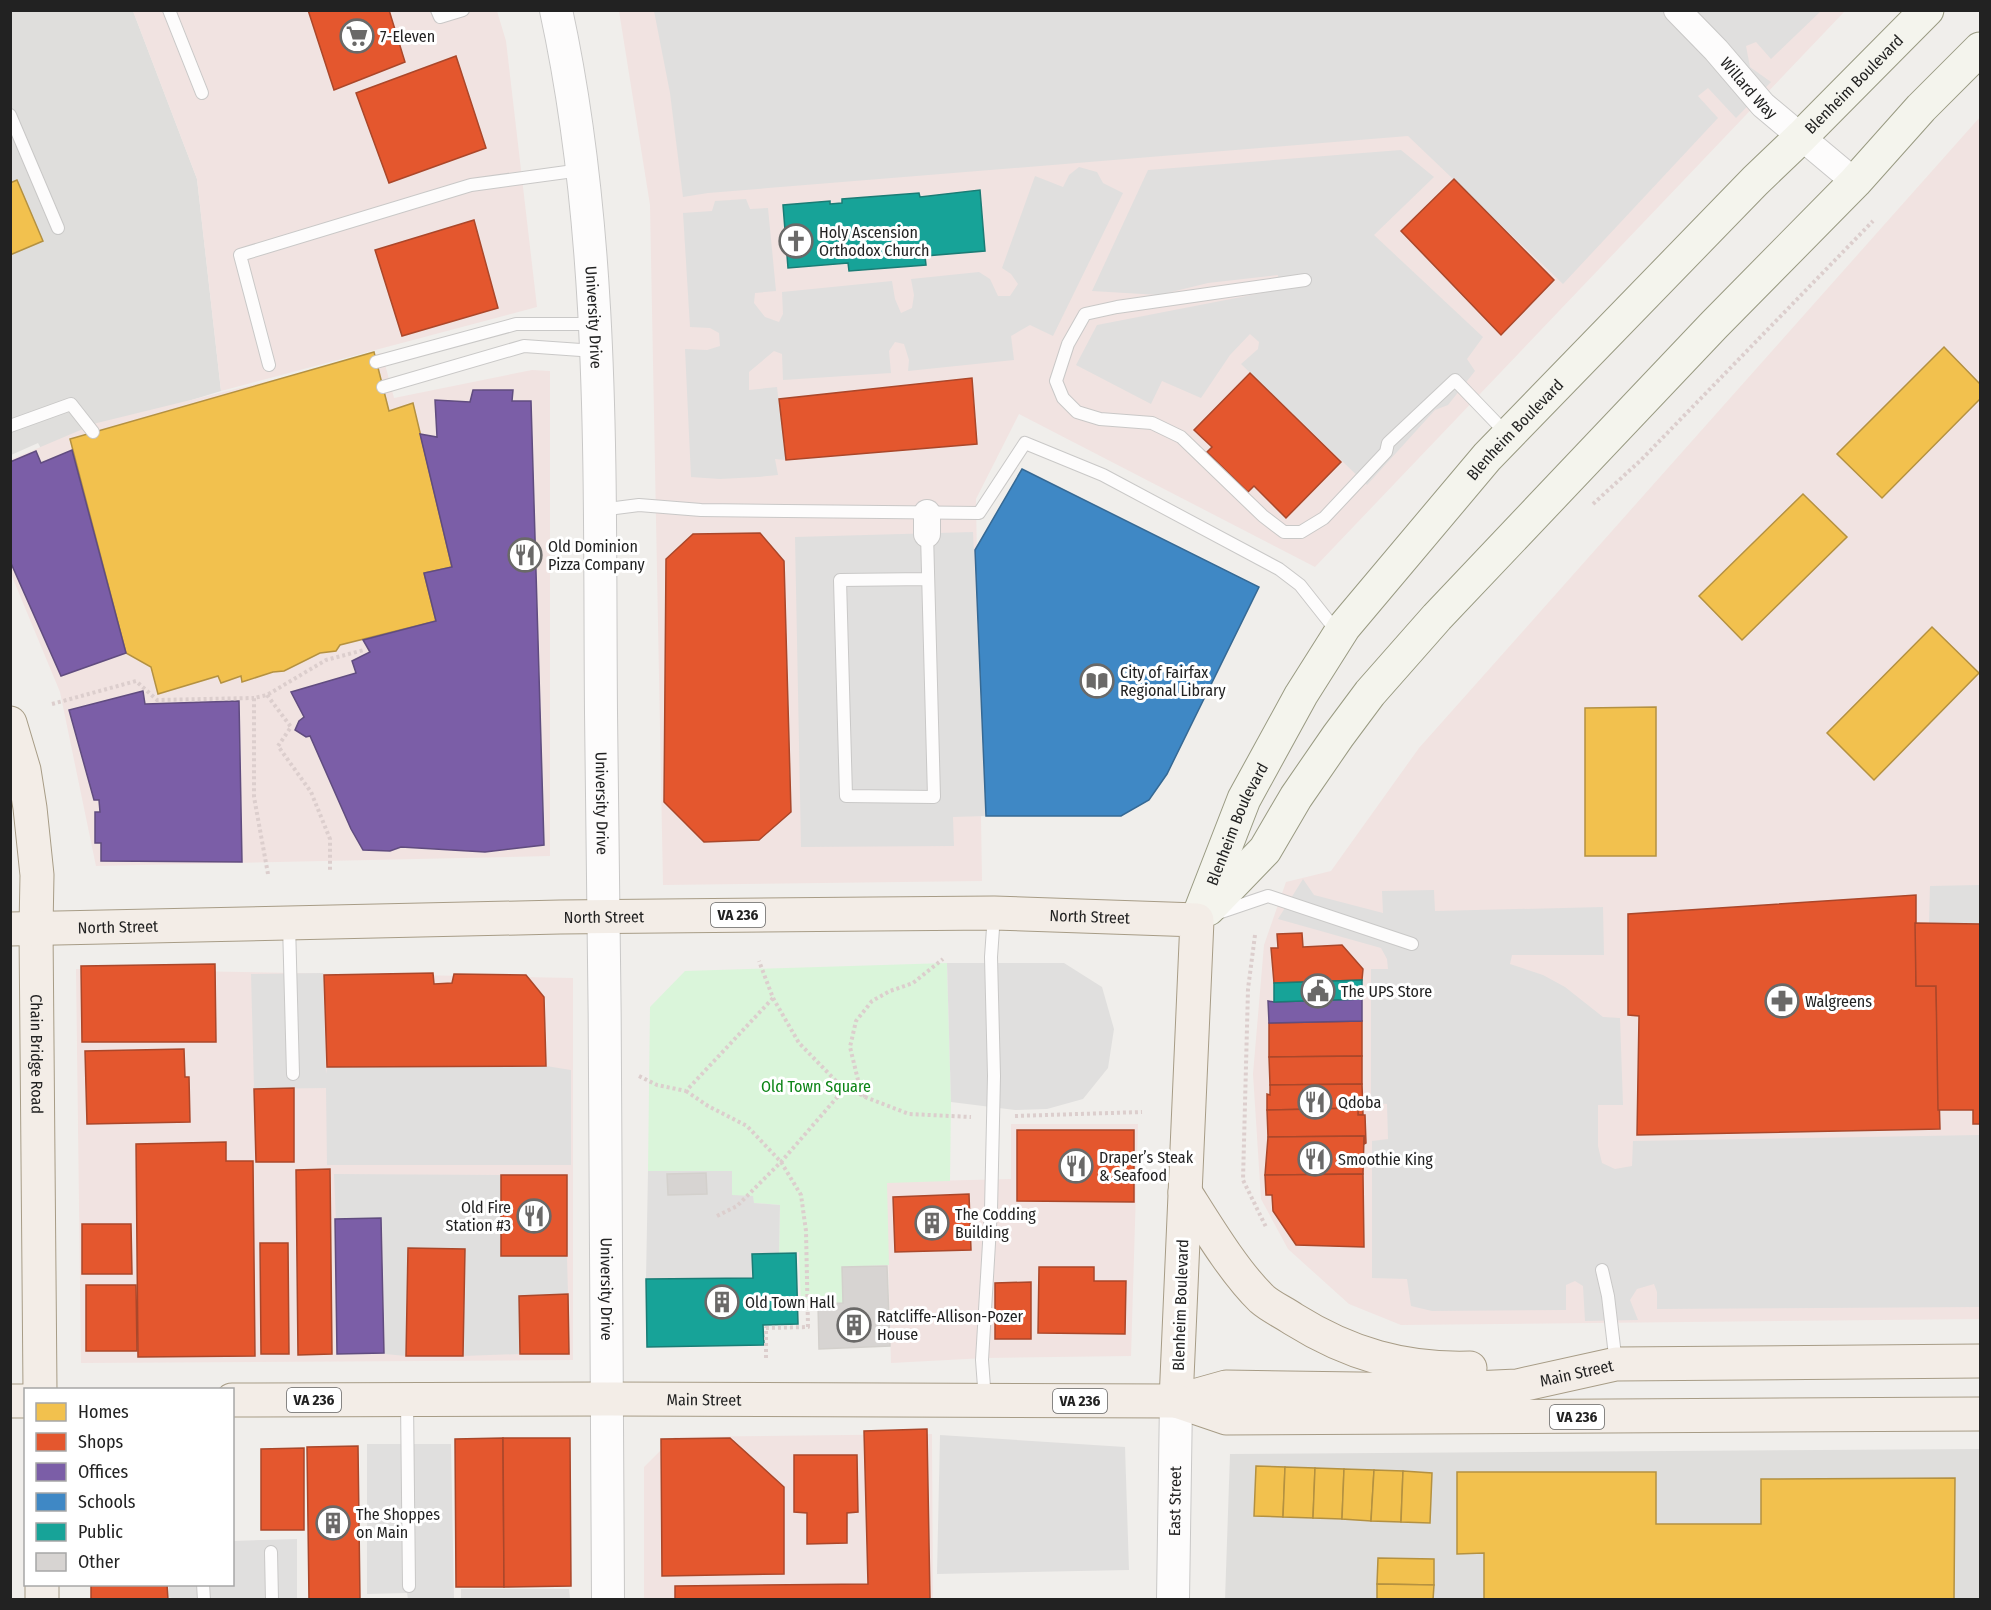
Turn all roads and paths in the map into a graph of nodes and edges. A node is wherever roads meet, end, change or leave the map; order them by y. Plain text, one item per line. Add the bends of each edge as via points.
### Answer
1 (169, 10) edge
2 (437, 10) edge
3 (463, 10) edge
4 (556, 10) edge
5 (1677, 10) edge
6 (1927, 10) edge
7 (1980, 49) edge
8 (202, 93) dead end
9 (10, 115) edge
10 (1802, 136) junction
11 (583, 170) junction
12 (1855, 182) junction
13 (1873, 221) dead end
14 (58, 228) dead end
15 (1305, 280) dead end
16 (595, 338) junction
17 (376, 362) dead end
18 (269, 365) dead end
19 (383, 387) dead end
20 (10, 426) edge
21 (93, 432) dead end
22 (1508, 435) junction
23 (1591, 506) dead end
24 (599, 510) junction
25 (927, 523) junction
26 (928, 579) junction
27 (1339, 634) junction
28 (364, 650) dead end
29 (267, 695) junction
30 (254, 698) junction
31 (52, 704) dead end
32 (10, 723) edge
33 (330, 873) dead end
34 (268, 874) dead end
35 (994, 913) junction
36 (603, 916) junction
37 (1197, 920) junction
38 (289, 923) junction
39 (23, 929) edge
40 (1255, 935) dead end
41 (1412, 944) dead end
42 (943, 958) dead end
43 (759, 961) dead end
44 (773, 998) junction
45 (293, 1074) dead end
46 (639, 1076) dead end
47 (846, 1087) junction
48 (686, 1091) junction
49 (865, 1097) junction
50 (1143, 1112) dead end
51 (993, 1117) junction
52 (781, 1162) junction
53 (1185, 1192) junction
54 (717, 1216) dead end
55 (1266, 1227) dead end
56 (1602, 1270) dead end
57 (766, 1360) dead end
58 (1980, 1360) edge
59 (1616, 1364) junction
60 (40, 1388) edge
61 (608, 1399) junction
62 (234, 1400) edge
63 (407, 1400) junction
64 (985, 1400) junction
65 (1176, 1401) junction
66 (1980, 1414) edge
67 (271, 1552) dead end
68 (409, 1586) dead end
69 (272, 1599) edge
70 (608, 1599) edge
71 (1173, 1599) edge

1 - 8 lane
2 - 3 lane via 440,17
4 - 11 street, University Drive
5 - 10 street, Willard Way via 1763,105
6 - 10 main road, Blenheim Boulevard
7 - 12 main road, Blenheim Boulevard
9 - 14 lane
10 - 12 street, Willard Way
10 - 22 main road, Blenheim Boulevard
11 - 16 street, University Drive
11 - 18 lane via 471,185 240,255
12 - 37 main road, Blenheim Boulevard via 1437,616 1351,718 1264,850
13 - 23 path via 1649,452
15 - 22 lane via 1085,314 1068,344 1056,381 1063,398 1077,412 1152,423 1180,437 1263,516 1284,532 1296,533 1324,519 1386,452 1388,443 1455,380
16 - 17 lane via 516,324
16 - 19 lane via 524,346
16 - 24 street, University Drive
20 - 21 lane via 71,404
22 - 27 main road, Blenheim Boulevard
24 - 25 lane via 639,505
24 - 36 street, University Drive
25 - 26 lane
25 - 27 lane via 979,513 1025,443 1103,475 1279,569 1300,585
26 - 26 lane via 934,797 846,796 840,580
27 - 37 main road, Blenheim Boulevard via 1244,799
28 - 29 path via 326,660
29 - 30 path
29 - 33 path via 291,727 278,746 315,801 330,839
30 - 31 path via 157,700 136,681
30 - 34 path via 254,798
32 - 39 main road, Chain Bridge Road via 24,770 37,875
35 - 36 main road, North Street / VA 236
35 - 37 main road, North Street
35 - 51 lane
36 - 38 main road, North Street / VA 236
36 - 61 street, University Drive
37 - 41 lane via 1268,896
37 - 53 main road, Blenheim Boulevard
38 - 39 main road, North Street
38 - 45 lane
39 - 60 main road, Chain Bridge Road
40 - 55 path via 1248,989 1243,1180
42 - 49 path via 913,983 872,1001 856,1021 850,1047
43 - 44 path
44 - 47 path via 799,1043
44 - 48 path
46 - 48 path via 657,1085
47 - 49 path
47 - 52 path
48 - 52 path via 747,1126
49 - 51 path via 909,1114
50 - 51 path
51 - 64 lane via 982,1360
52 - 54 path via 737,1206
52 - 57 path via 801,1195 806,1231 808,1327 766,1328
53 - 59 main road via 1214,1237 1263,1299 1321,1336 1378,1359 1441,1369
53 - 65 main road, Blenheim Boulevard
56 - 59 lane
58 - 59 main road, Main Street
59 - 65 main road, Main Street via 1517,1386 1430,1390 1226,1387
61 - 63 main road, Main Street / VA 236
61 - 64 main road, Main Street / VA 236
61 - 70 street, University Drive
62 - 63 main road, Main Street / VA 236
63 - 68 lane
64 - 65 main road, Main Street / VA 236
65 - 66 main road, Main Street / VA 236 via 1226,1418
65 - 71 street, East Street
67 - 69 lane

